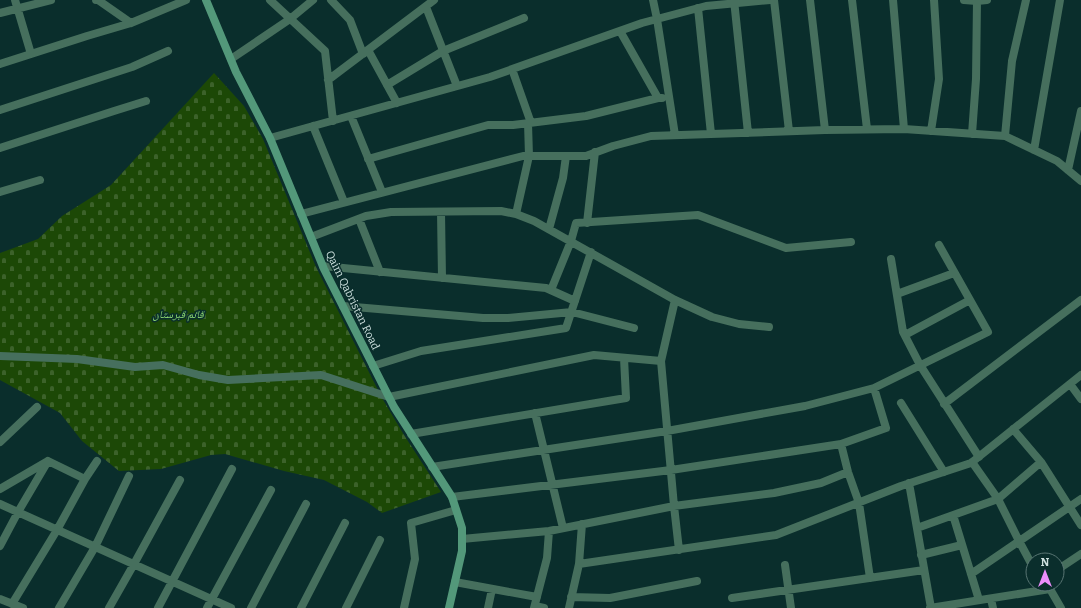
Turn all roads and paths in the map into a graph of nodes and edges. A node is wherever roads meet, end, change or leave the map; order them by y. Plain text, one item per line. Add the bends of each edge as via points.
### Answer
1 (15, 0) edge
2 (51, 0) edge
3 (96, 0) edge
4 (186, 0) edge
5 (206, 0) edge
6 (270, 0) edge
7 (313, 0) edge
8 (331, 0) edge
9 (434, 0) edge
10 (653, 0) edge
11 (770, 0) edge
12 (774, 0) edge
13 (810, 0) edge
14 (852, 0) edge
15 (893, 0) edge
16 (934, 0) edge
17 (964, 0) edge
18 (987, 0) edge
19 (1026, 0) edge
20 (1060, 0) edge
21 (976, 1) junction
22 (734, 2) edge
23 (426, 7) junction
24 (18, 8) junction
25 (698, 8) junction
26 (0, 13) edge
27 (524, 18) dead end
28 (290, 19) junction
29 (658, 19) junction
30 (131, 23) junction
31 (620, 31) junction
32 (443, 50) junction
33 (168, 51) dead end
34 (365, 52) junction
35 (32, 54) junction
36 (231, 59) junction
37 (0, 64) edge
38 (512, 69) junction
39 (328, 80) junction
40 (387, 85) junction
41 (457, 86) junction
42 (658, 98) junction
43 (669, 98) junction
44 (146, 101) dead end
45 (397, 103) junction
46 (0, 110) edge
47 (1081, 111) edge
48 (350, 116) junction
49 (333, 121) junction
50 (530, 123) junction
51 (313, 126) junction
52 (867, 129) junction
53 (904, 129) junction
54 (825, 130) junction
55 (789, 131) junction
56 (931, 131) junction
57 (748, 133) junction
58 (711, 134) junction
59 (972, 134) junction
60 (675, 135) junction
61 (1005, 136) junction
62 (270, 138) junction
63 (0, 148) edge
64 (1034, 150) junction
65 (596, 152) junction
66 (529, 156) junction
67 (566, 156) junction
68 (368, 159) junction
69 (1068, 170) junction
70 (40, 180) dead end
71 (1081, 181) edge
72 (0, 192) edge
73 (382, 192) junction
74 (344, 202) junction
75 (441, 212) junction
76 (301, 214) junction
77 (516, 214) junction
78 (359, 219) junction
79 (586, 223) junction
80 (549, 229) junction
81 (311, 237) junction
82 (571, 241) junction
83 (851, 242) dead end
84 (938, 245) dead end
85 (591, 252) junction
86 (891, 259) dead end
87 (323, 266) junction
88 (380, 272) junction
89 (954, 273) junction
90 (442, 278) junction
91 (550, 290) junction
92 (897, 294) junction
93 (675, 300) junction
94 (970, 300) junction
95 (1081, 300) edge
96 (575, 301) junction
97 (343, 306) junction
98 (572, 312) junction
99 (769, 327) dead end
100 (634, 328) dead end
101 (905, 335) junction
102 (0, 356) edge
103 (624, 358) junction
104 (661, 362) junction
105 (920, 365) junction
106 (373, 366) junction
107 (1081, 375) edge
108 (1070, 384) junction
109 (874, 388) junction
110 (389, 397) junction
111 (1081, 399) edge
112 (901, 403) dead end
113 (944, 404) junction
114 (37, 407) dead end
115 (535, 413) junction
116 (1013, 430) junction
117 (667, 431) junction
118 (411, 434) junction
119 (0, 442) edge
120 (841, 444) junction
121 (544, 450) junction
122 (979, 457) junction
123 (48, 461) junction
124 (96, 461) dead end
125 (972, 462) junction
126 (1041, 462) junction
127 (432, 467) junction
128 (232, 469) dead end
129 (671, 470) junction
130 (848, 472) junction
131 (944, 472) junction
132 (130, 476) dead end
133 (85, 479) junction
134 (180, 480) dead end
135 (909, 484) junction
136 (552, 485) junction
137 (0, 489) edge
138 (271, 490) dead end
139 (452, 497) junction
140 (998, 499) junction
141 (1081, 499) edge
142 (860, 502) junction
143 (0, 504) edge
144 (306, 504) dead end
145 (674, 506) junction
146 (1069, 507) junction
147 (456, 510) junction
148 (18, 512) junction
149 (953, 515) junction
150 (345, 523) dead end
151 (582, 524) junction
152 (1081, 525) edge
153 (563, 528) junction
154 (917, 528) junction
155 (58, 530) junction
156 (549, 531) junction
157 (462, 539) junction
158 (380, 540) dead end
159 (1019, 541) junction
160 (962, 545) junction
161 (0, 546) edge
162 (95, 547) junction
163 (679, 550) junction
164 (1025, 552) edge
165 (1081, 554) edge
166 (922, 555) junction
167 (134, 564) junction
168 (579, 564) junction
169 (785, 565) dead end
170 (1065, 565) edge
171 (924, 570) junction
172 (971, 574) junction
173 (870, 578) junction
174 (697, 581) dead end
175 (172, 582) junction
176 (455, 582) junction
177 (492, 589) junction
178 (789, 589) junction
179 (1025, 591) edge
180 (1052, 592) edge
181 (537, 597) junction
182 (572, 597) junction
183 (732, 598) dead end
184 (0, 599) edge
185 (212, 599) junction
186 (991, 599) junction
187 (979, 600) junction
188 (12, 604) junction
189 (535, 607) edge
190 (23, 608) edge
191 (60, 608) edge
192 (108, 608) edge
193 (158, 608) edge
194 (207, 608) edge
195 (231, 608) edge
196 (250, 608) edge
197 (301, 608) edge
198 (346, 608) edge
199 (404, 608) edge
200 (449, 608) edge
201 (488, 608) edge
202 (544, 608) edge
203 (569, 608) edge
204 (792, 608) edge
205 (931, 608) edge
206 (993, 608) edge
207 (1060, 608) edge

1 - 24 street
2 - 24 street
3 - 30 street
4 - 30 street
5 - 36 street, Qaim Qabristan Road
6 - 28 street
7 - 28 street
8 - 34 street via 350,20
9 - 23 street
10 - 29 street
11 - 22 street
12 - 55 street
13 - 54 street
14 - 52 street
15 - 53 street
16 - 56 street via 938,79
17 - 21 street
18 - 21 street
19 - 61 street via 1012,61
20 - 64 street
21 - 59 street via 976,79
22 - 25 street
22 - 57 street
23 - 32 street
23 - 34 street
24 - 26 street
24 - 35 street
25 - 29 street
25 - 58 street
27 - 32 street
28 - 36 street
28 - 39 street via 324,51
29 - 31 street
29 - 43 street
30 - 35 street
31 - 38 street
31 - 42 street
32 - 40 street
32 - 41 street
33 - 46 street via 132,67
34 - 39 street
34 - 40 street
35 - 37 street
36 - 62 street, Qaim Qabristan Road
38 - 41 street
38 - 50 street
39 - 49 street
40 - 45 street
41 - 45 street
42 - 43 street
42 - 50 street via 586,116
43 - 60 street
44 - 63 street
45 - 48 street
47 - 69 street
48 - 49 street
48 - 68 street
49 - 51 street
50 - 66 street
50 - 68 street via 488,125
51 - 62 street
51 - 74 street
52 - 53 street
52 - 54 street
53 - 56 street
54 - 55 street
55 - 57 street
56 - 59 street
57 - 58 street
58 - 60 street
59 - 61 street
60 - 65 street via 650,136
61 - 64 street
62 - 76 street, Qaim Qabristan Road
64 - 69 street via 1057,161
65 - 67 street via 586,156
65 - 79 street
66 - 67 street
66 - 73 street
66 - 77 street
67 - 80 street via 563,178
68 - 73 street
69 - 71 street
70 - 72 street
73 - 74 street
74 - 76 street
75 - 77 street via 501,211
75 - 78 street via 391,212
75 - 90 street
76 - 81 street, Qaim Qabristan Road
77 - 80 street
78 - 81 street
78 - 88 street
79 - 82 street via 576,223
79 - 83 street via 698,214 786,248
80 - 82 street
81 - 87 street, Qaim Qabristan Road
82 - 85 street
82 - 91 street
84 - 89 street
85 - 93 street
85 - 96 street
86 - 92 street
87 - 88 street
87 - 97 street, Qaim Qabristan Road
88 - 90 street
89 - 92 street
89 - 94 street
90 - 91 street
91 - 96 street
92 - 101 street
93 - 99 street via 712,317 739,324
93 - 104 street
94 - 101 street
94 - 105 street via 988,332
95 - 113 street
96 - 98 street
97 - 98 street via 483,318
97 - 106 street, Qaim Qabristan Road
98 - 100 street
98 - 106 street via 566,328 421,351
101 - 105 street
102 - 110 street via 77,359 135,367 163,365 228,380 321,375
103 - 104 street
103 - 110 street via 594,355
103 - 115 street via 626,398
104 - 117 street
105 - 109 street
105 - 113 street
106 - 110 street, Qaim Qabristan Road
107 - 108 street
108 - 111 street
108 - 116 street
109 - 117 street via 805,406
109 - 120 street via 886,428
110 - 118 street, Qaim Qabristan Road
112 - 131 street
113 - 122 street
114 - 119 street
115 - 118 street
115 - 121 street
116 - 122 street
116 - 126 street
117 - 121 street
117 - 129 street
118 - 127 street, Qaim Qabristan Road
120 - 129 street
120 - 130 street
121 - 127 street
121 - 136 street
122 - 125 street
123 - 133 street
123 - 137 street
123 - 148 street
124 - 133 street
125 - 131 street
125 - 140 street
126 - 140 street
126 - 146 street
127 - 139 street, Qaim Qabristan Road
128 - 175 street
129 - 136 street
129 - 145 street
130 - 142 street
130 - 145 street via 821,483 774,493
131 - 135 street
132 - 162 street
133 - 155 street
134 - 167 street
135 - 142 street
135 - 154 street
136 - 139 street
136 - 153 street
138 - 185 street
139 - 147 street, Qaim Qabristan Road
140 - 149 street
140 - 159 street
141 - 146 street
142 - 163 street via 776,535
142 - 173 street
143 - 148 street
144 - 196 street
145 - 151 street
145 - 163 street
146 - 152 street
146 - 159 street
147 - 157 street, Qaim Qabristan Road via 462,528
147 - 199 street via 411,523 415,559
148 - 155 street
148 - 161 street
149 - 154 street
149 - 160 street
150 - 197 street
151 - 153 street
151 - 168 street
153 - 156 street
154 - 166 street
155 - 162 street
155 - 188 street
156 - 157 street
156 - 181 street via 547,558
157 - 176 street, Qaim Qabristan Road
158 - 198 street
159 - 164 street
159 - 172 street
160 - 166 street
160 - 172 street
162 - 167 street
162 - 191 street
163 - 168 street
165 - 170 street
166 - 171 street
167 - 175 street
167 - 192 street
168 - 182 street
169 - 178 street
171 - 173 street
171 - 205 street
172 - 187 street
173 - 178 street
174 - 182 street via 610,598
175 - 185 street
175 - 193 street
176 - 177 street
176 - 200 street, Qaim Qabristan Road
177 - 181 street
177 - 201 street
178 - 183 street
178 - 204 street
179 - 186 street
180 - 207 street
181 - 189 street
182 - 203 street
184 - 188 street
185 - 194 street
185 - 195 street
186 - 187 street
186 - 206 street
187 - 205 street
188 - 190 street
189 - 202 street

